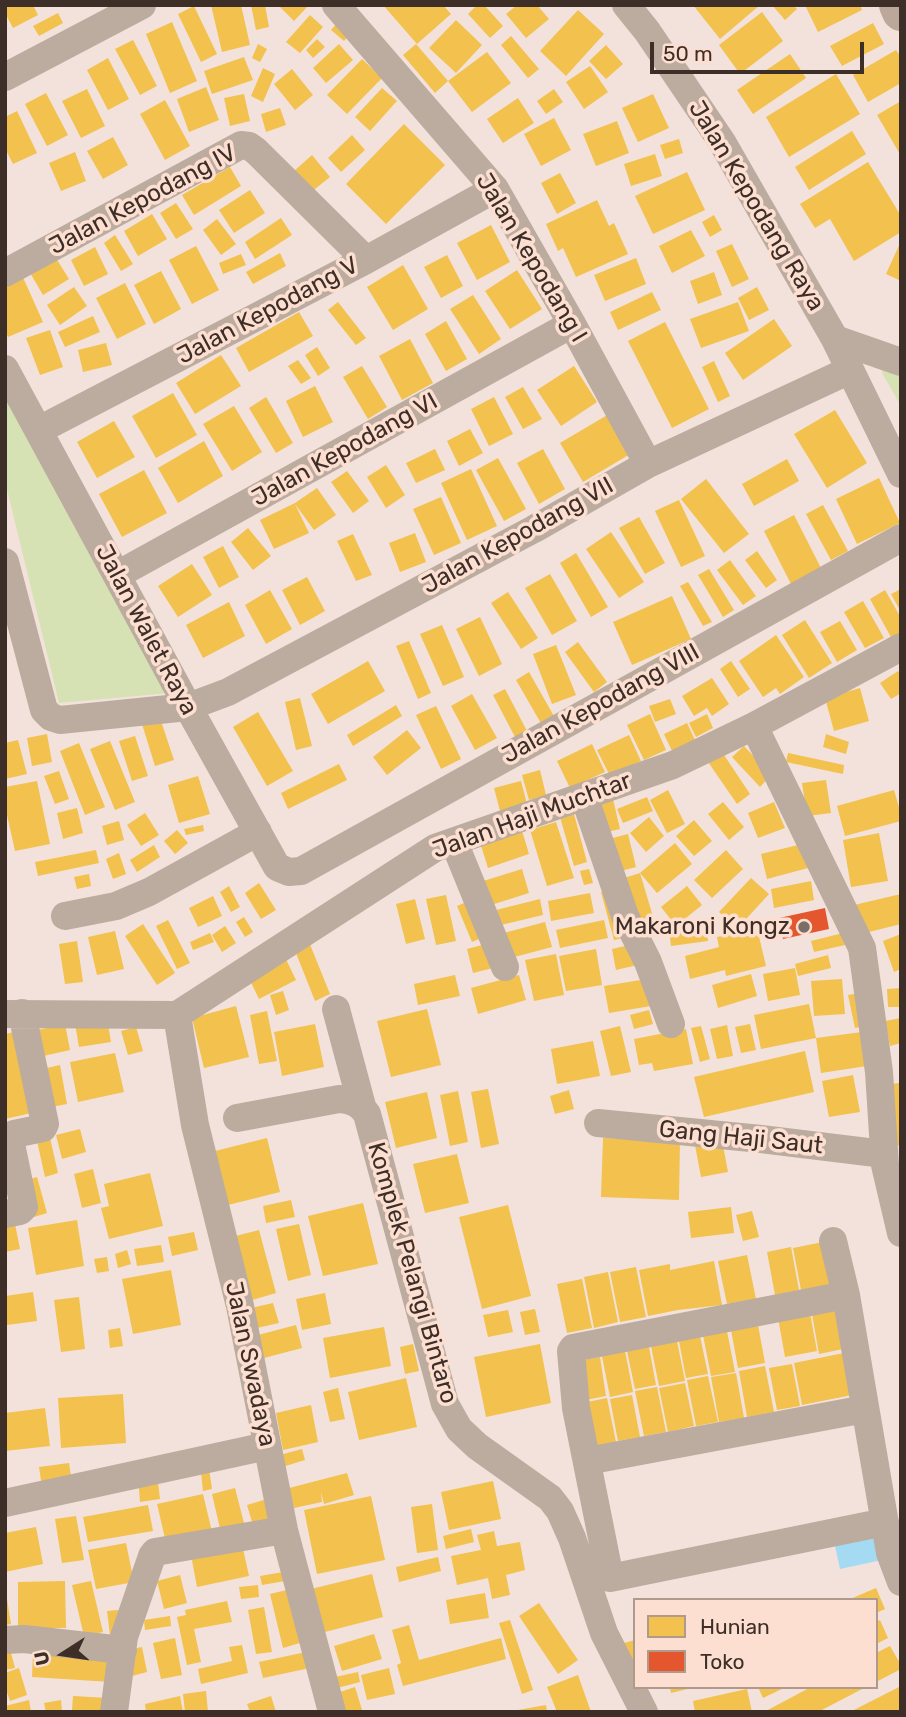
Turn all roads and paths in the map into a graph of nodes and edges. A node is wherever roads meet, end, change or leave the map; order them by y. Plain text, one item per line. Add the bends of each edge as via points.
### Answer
1 (142, 5) edge
2 (335, 5) edge
3 (626, 5) edge
4 (898, 5) edge
5 (901, 12) edge
6 (5, 77) edge
7 (495, 189) junction
8 (366, 260) junction
9 (5, 273) edge
10 (572, 324) junction
11 (835, 339) junction
12 (901, 362) edge
13 (5, 369) edge
14 (850, 370) junction
15 (39, 430) junction
16 (648, 464) junction
17 (901, 474) edge
18 (901, 538) edge
19 (5, 562) edge
20 (117, 575) junction
21 (901, 647) edge
22 (188, 707) junction
23 (754, 726) junction
24 (584, 796) junction
25 (258, 832) junction
26 (454, 842) junction
27 (301, 871) joint
28 (65, 916) dead end
29 (505, 967) dead end
30 (336, 1009) dead end
31 (13, 1014) edge
32 (177, 1015) junction
33 (671, 1024) dead end
34 (362, 1106) junction
35 (237, 1118) dead end
36 (598, 1123) dead end
37 (890, 1161) edge
38 (5, 1214) edge
39 (901, 1233) edge
40 (833, 1241) dead end
41 (846, 1295) junction
42 (865, 1409) junction
43 (267, 1446) junction
44 (587, 1461) junction
45 (5, 1503) edge
46 (284, 1530) junction
47 (891, 1541) edge
48 (901, 1582) edge
49 (5, 1640) edge
50 (123, 1650) junction
51 (114, 1712) edge
52 (332, 1712) edge
53 (644, 1712) edge

1 - 6 street
2 - 7 street, Jalan Kepodang I
3 - 11 street, Jalan Kepodang Raya via 722,142
4 - 5 street
7 - 8 street, Jalan Kepodang V
7 - 10 street, Jalan Kepodang I
8 - 9 street, Jalan Kepodang IV via 256,151 241,145
8 - 15 street, Jalan Kepodang V
10 - 16 street, Jalan Kepodang I
10 - 20 street, Jalan Kepodang VI
11 - 12 street, Jalan Kepodang Raya
11 - 14 street, Jalan Kepodang Raya
13 - 15 street, Jalan Walet Raya
14 - 16 street, Jalan Kepodang VII
14 - 17 street, Jalan Kepodang Raya
15 - 20 street, Jalan Walet Raya
16 - 22 street, Jalan Kepodang VII via 240,685
18 - 27 street, Jalan Kepodang VIII
19 - 22 street, Jalan Kepodang VII via 44,710 51,717 60,720
20 - 22 street, Jalan Walet Raya
21 - 23 street, Jalan Haji Muchtar
22 - 25 street, Jalan Walet Raya
23 - 24 street, Jalan Haji Muchtar via 673,765
23 - 37 street via 862,948
24 - 26 street, Jalan Haji Muchtar
24 - 33 street via 625,916
25 - 27 street, Jalan Walet Raya via 277,867
25 - 28 street via 149,892 116,906
26 - 29 street
26 - 32 street, Jalan Haji Muchtar via 435,848
30 - 34 street, Komplek Pelangi Bintaro
31 - 32 street
31 - 38 street via 45,1124 11,1136 24,1207
32 - 43 street, Jalan Swadaya via 195,1125 240,1306
34 - 35 street via 339,1099
34 - 53 street, Komplek Pelangi Bintaro via 445,1404 468,1438 550,1498 560,1511 604,1633
36 - 37 street, Gang Haji Saut via 747,1138
37 - 39 street
40 - 41 street
41 - 42 street
41 - 44 street via 573,1348 576,1408
42 - 44 street
42 - 47 street
43 - 45 street
43 - 46 street, Jalan Swadaya
44 - 47 street via 610,1578
46 - 50 street via 155,1552
46 - 52 street, Jalan Swadaya
47 - 48 street
49 - 50 street
50 - 51 street

